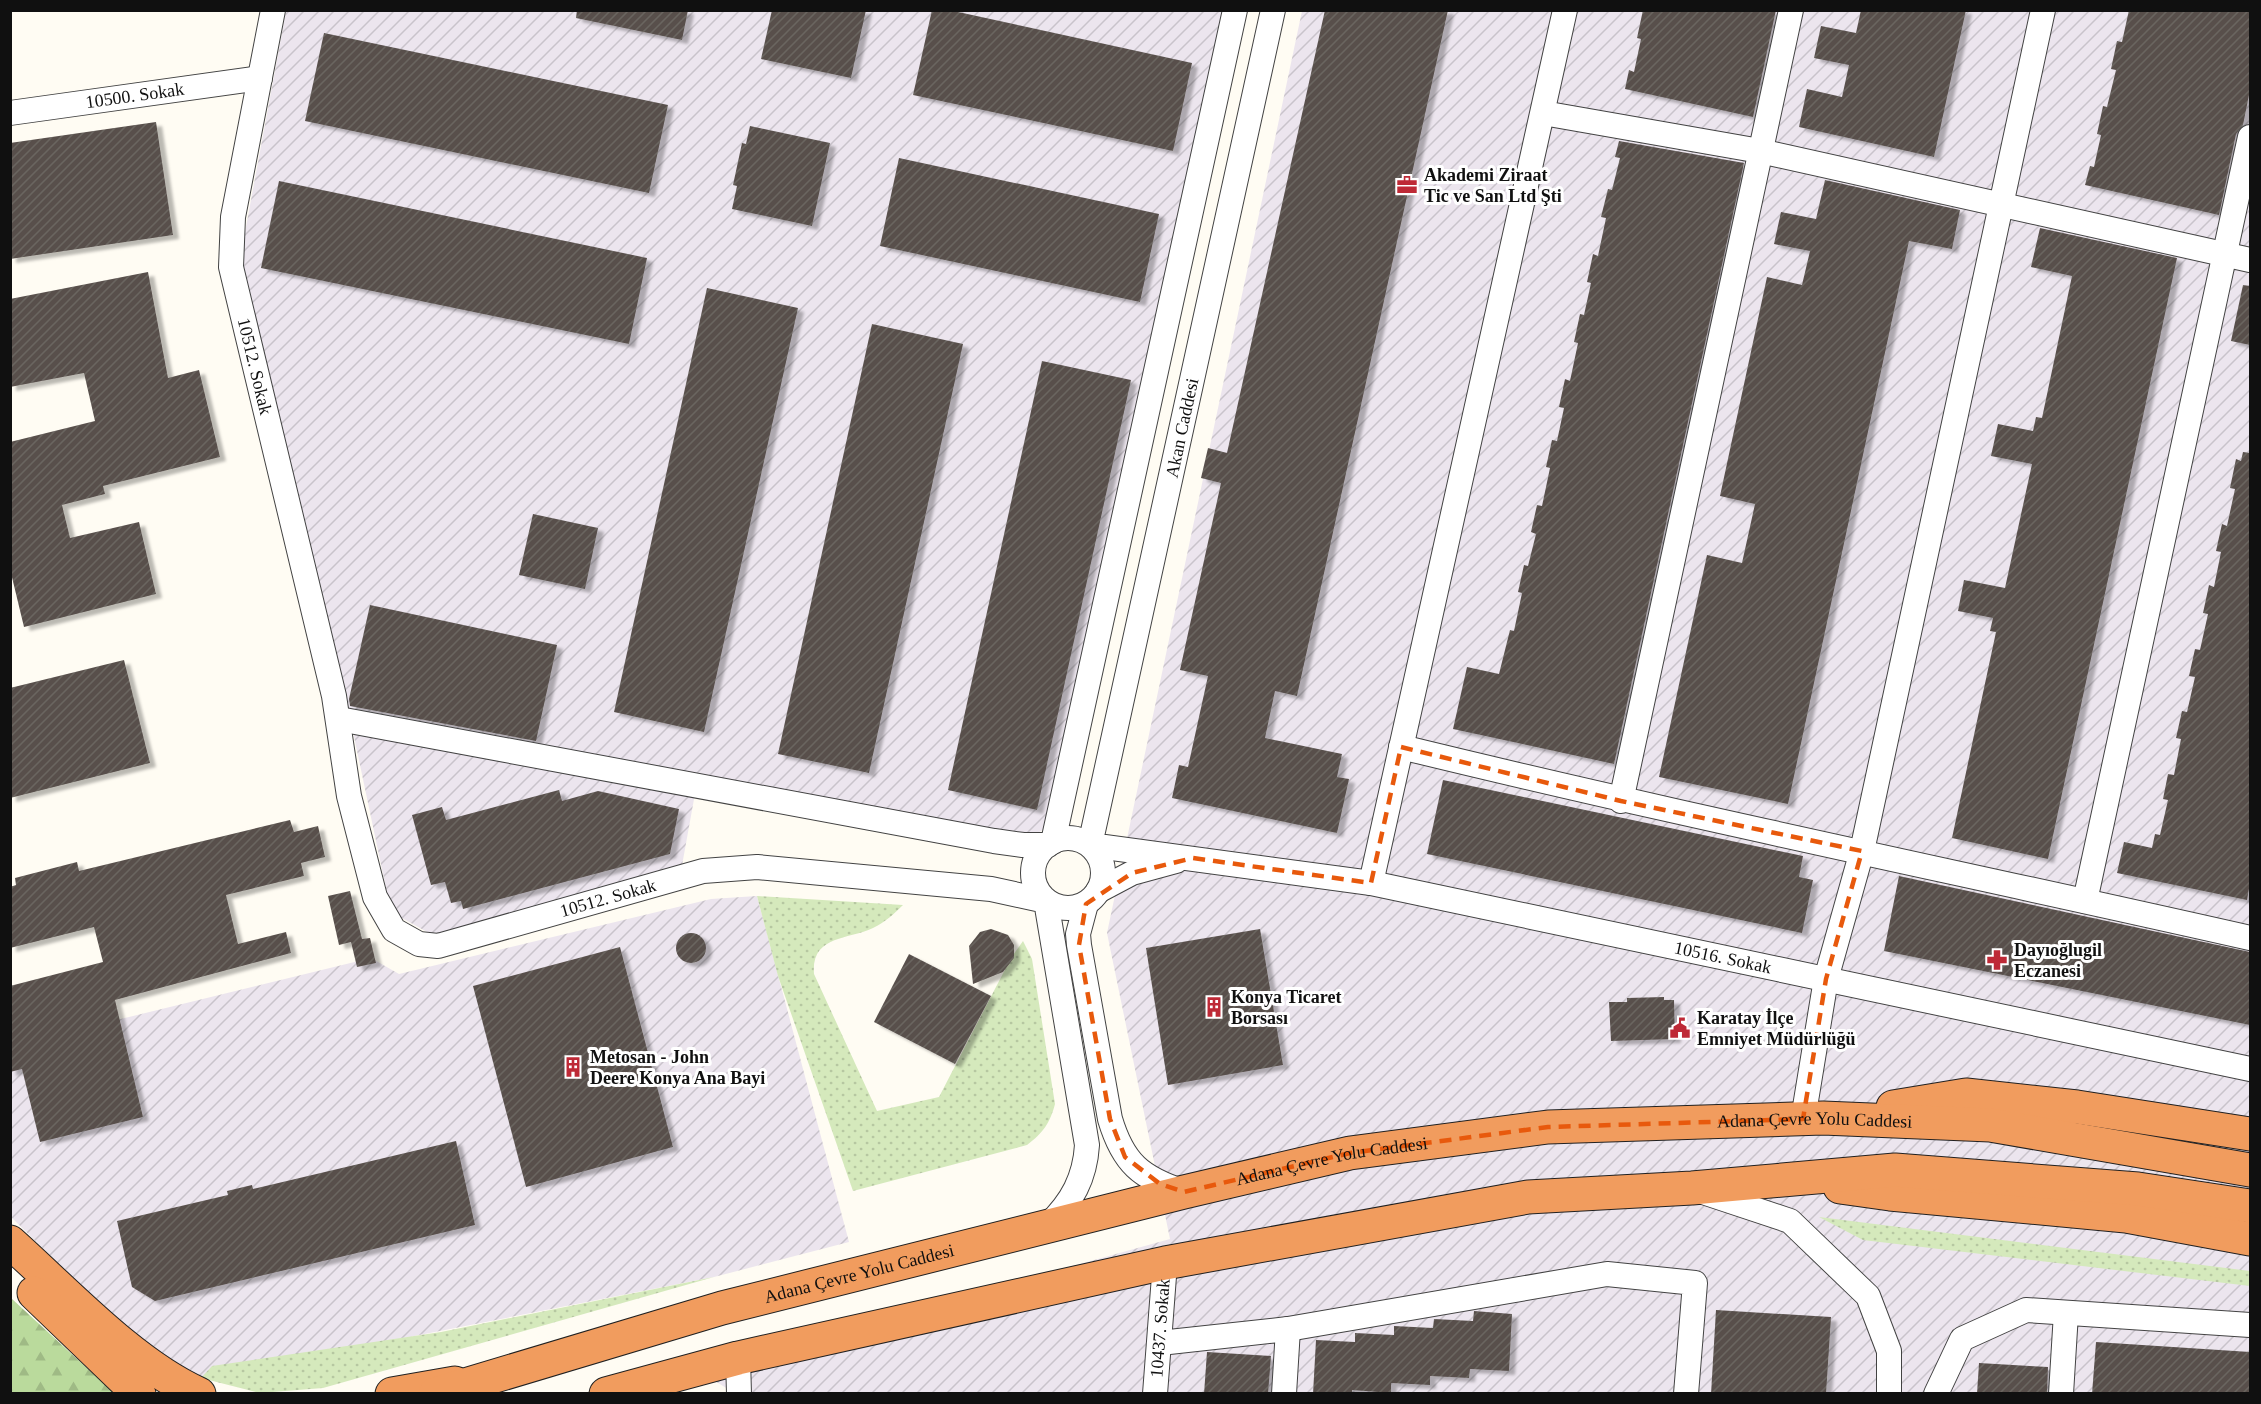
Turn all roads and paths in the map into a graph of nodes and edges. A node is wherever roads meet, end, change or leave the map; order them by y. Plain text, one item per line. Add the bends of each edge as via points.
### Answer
1 (273, 10) edge
2 (1234, 10) edge
3 (1273, 10) edge
4 (1566, 10) edge
5 (1791, 10) edge
6 (2043, 10) edge
7 (260, 78) junction
8 (10, 113) edge
9 (1543, 113) junction
10 (2250, 137) edge
11 (1761, 151) junction
12 (2001, 204) junction
13 (2225, 254) junction
14 (2250, 260) edge
15 (339, 719) junction
16 (1401, 747) junction
17 (1621, 801) junction
18 (1050, 843) junction
19 (1090, 845) junction
20 (1862, 851) junction
21 (1194, 858) junction
22 (1371, 882) junction
23 (1092, 898) junction
24 (1046, 901) junction
25 (2085, 901) junction
26 (2250, 938) edge
27 (1826, 979) junction
28 (2250, 1069) edge
29 (1813, 1119) junction
30 (2250, 1134) edge
31 (2250, 1170) edge
32 (1787, 1179) junction
33 (1692, 1188) junction
34 (1184, 1192) junction
35 (2250, 1206) edge
36 (1048, 1225) junction
37 (2250, 1239) edge
38 (10, 1242) edge
39 (1165, 1263) junction
40 (10, 1272) edge
41 (2066, 1313) junction
42 (2250, 1325) edge
43 (1288, 1329) junction
44 (1160, 1343) junction
45 (738, 1358) junction
46 (492, 1376) junction
47 (139, 1394) edge
48 (199, 1394) edge
49 (392, 1394) edge
50 (435, 1394) edge
51 (606, 1394) edge
52 (739, 1394) edge
53 (1155, 1394) edge
54 (1284, 1394) edge
55 (1686, 1394) edge
56 (1889, 1394) edge
57 (1936, 1394) edge
58 (2061, 1394) edge

1 - 7 street, 10512. Sokak
2 - 18 street
3 - 19 street, Akan Caddesi
4 - 9 street
5 - 11 street
6 - 12 street
7 - 8 street, 10500. Sokak
7 - 15 street, 10512. Sokak via 233,217 231,267
9 - 11 street
9 - 16 street
10 - 13 street
11 - 12 street
11 - 17 street
12 - 13 street
12 - 20 street
13 - 14 street
13 - 25 street
15 - 18 street via 1008,843
15 - 24 street, 10512. Sokak via 349,796 375,897 394,930 419,944 438,946 703,871 732,867 991,889
16 - 17 street
16 - 22 street
17 - 20 street
18 - 19 street via 1069,838
18 - 24 street via 1037,857 1033,875 1035,886
19 - 21 street, 10516. Sokak
19 - 23 street via 1098,853 1103,869
20 - 25 street
20 - 27 street
21 - 22 street, 10516. Sokak
21 - 23 street via 1132,873
22 - 27 street, 10516. Sokak
23 - 24 street via 1062,908
23 - 34 street via 1078,934 1079,945 1116,1140 1125,1157 1142,1173
24 - 36 street via 1087,1145 1081,1180
25 - 26 street
27 - 28 street, 10516. Sokak
27 - 29 street
29 - 30 highway via 1966,1095 2077,1107
29 - 31 highway, Adana Çevre Yolu Caddesi via 1990,1125
29 - 34 highway, Adana Çevre Yolu Caddesi via 1548,1127 1350,1153
32 - 33 highway
32 - 35 highway via 1895,1170 2138,1189
32 - 37 highway via 1890,1194 2126,1216
33 - 39 highway via 1528,1197
33 - 56 street via 1790,1221 1868,1296 1889,1351
34 - 36 highway, Adana Çevre Yolu Caddesi
36 - 46 highway, Adana Çevre Yolu Caddesi via 722,1308
38 - 48 highway via 108,1330 153,1366
39 - 44 street, 10437. Sokak
39 - 45 highway
40 - 47 highway
41 - 42 street
41 - 57 street via 2026,1310 1962,1339
41 - 58 street
43 - 44 street
43 - 54 street
43 - 55 street via 1607,1274 1695,1283
44 - 53 street, 10437. Sokak
45 - 51 highway
45 - 52 street
46 - 49 highway
46 - 50 highway, Adana Çevre Yolu Caddesi

